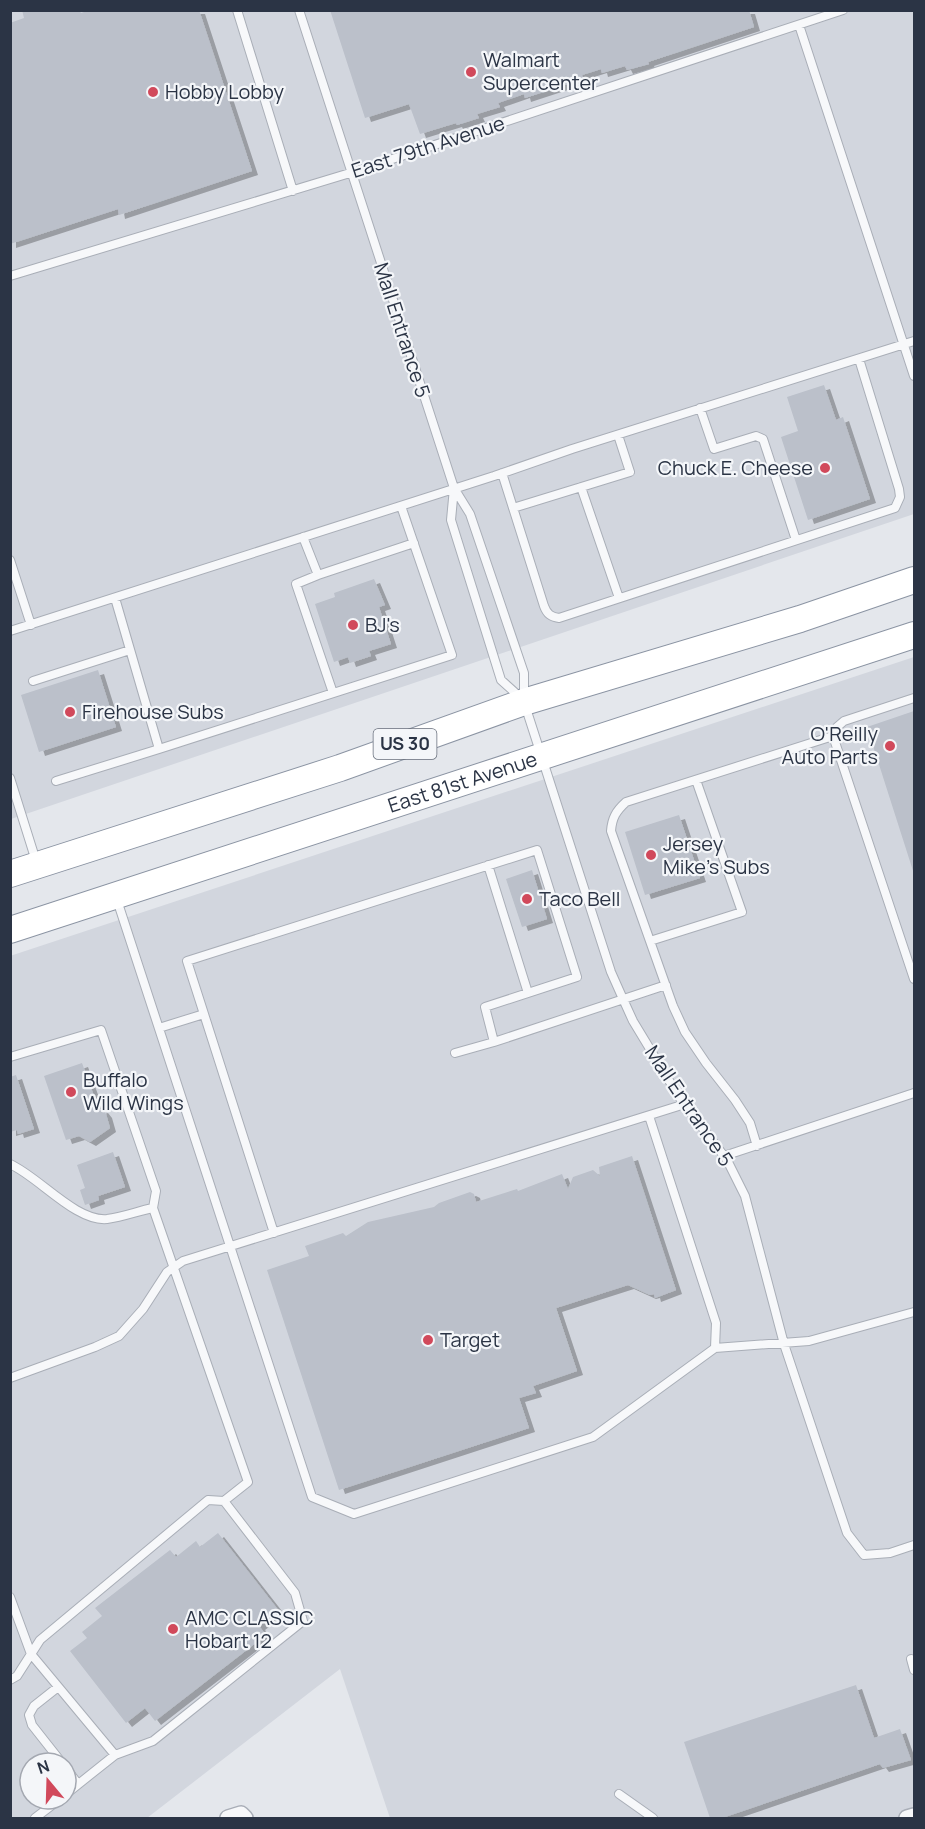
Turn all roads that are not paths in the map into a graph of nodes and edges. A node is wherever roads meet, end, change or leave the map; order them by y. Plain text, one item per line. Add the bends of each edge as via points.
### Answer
1 (237, 10) edge
2 (299, 10) edge
3 (843, 10) edge
4 (821, 14) edge
5 (799, 25) junction
6 (350, 172) junction
7 (293, 190) junction
8 (10, 276) edge
9 (915, 341) edge
10 (904, 344) junction
11 (859, 359) junction
12 (915, 376) edge
13 (700, 408) junction
14 (618, 435) junction
15 (502, 473) junction
16 (581, 487) junction
17 (454, 488) junction
18 (401, 506) junction
19 (513, 508) junction
20 (303, 537) junction
21 (796, 540) junction
22 (414, 543) junction
23 (10, 560) edge
24 (318, 575) junction
25 (915, 580) edge
26 (115, 598) junction
27 (619, 598) junction
28 (31, 625) junction
29 (10, 632) edge
30 (915, 635) edge
31 (130, 650) junction
32 (33, 681) dead end
33 (333, 693) junction
34 (915, 698) edge
35 (524, 702) junction
36 (834, 736) junction
37 (159, 748) junction
38 (542, 757) junction
39 (10, 778) edge
40 (696, 780) junction
41 (56, 781) dead end
42 (13, 797) edge
43 (38, 865) junction
44 (488, 865) junction
45 (10, 874) edge
46 (116, 896) junction
47 (10, 930) edge
48 (650, 941) junction
49 (915, 979) edge
50 (666, 985) junction
51 (528, 993) junction
52 (623, 999) junction
53 (204, 1014) junction
54 (159, 1028) junction
55 (494, 1042) junction
56 (455, 1053) dead end
57 (10, 1058) edge
58 (915, 1092) edge
59 (685, 1104) junction
60 (649, 1116) junction
61 (757, 1146) junction
62 (724, 1156) junction
63 (10, 1164) edge
64 (153, 1208) junction
65 (274, 1233) junction
66 (230, 1247) junction
67 (175, 1266) junction
68 (915, 1312) edge
69 (784, 1344) junction
70 (715, 1348) junction
71 (10, 1378) edge
72 (224, 1501) junction
73 (915, 1545) edge
74 (10, 1597) edge
75 (31, 1654) junction
76 (911, 1659) dead end
77 (915, 1670) edge
78 (10, 1680) edge
79 (58, 1687) junction
80 (53, 1751) edge
81 (115, 1755) junction
82 (78, 1784) edge
83 (619, 1794) dead end
84 (915, 1816) edge
85 (228, 1818) edge
86 (244, 1818) edge
87 (653, 1818) edge
88 (907, 1818) edge

1 - 7 lane
2 - 6 lane, Mall Entrance 5
3 - 4 lane, East 79th Avenue
4 - 5 lane, East 79th Avenue
5 - 6 lane, East 79th Avenue
5 - 10 lane
6 - 7 lane, East 79th Avenue
6 - 17 lane, Mall Entrance 5
7 - 8 lane, East 79th Avenue
9 - 10 lane
10 - 11 lane
10 - 12 lane
11 - 13 lane
11 - 21 lane via 898,489 898,504
13 - 14 lane
13 - 21 lane via 714,449 756,436 763,439
14 - 15 lane
14 - 16 lane via 630,472
15 - 17 lane
15 - 19 lane
16 - 19 lane
16 - 27 lane
17 - 18 lane
17 - 35 lane, Mall Entrance 5 via 470,514 524,673
17 - 35 lane, Mall Entrance 5 via 452,520 501,680
18 - 20 lane
18 - 22 lane
19 - 27 lane via 547,613 559,618
20 - 24 lane
20 - 26 lane
21 - 27 lane
22 - 24 lane
22 - 33 lane via 452,655
23 - 28 lane
24 - 33 lane via 296,584
25 - 35 highway, US 30
26 - 28 lane
26 - 31 lane
28 - 29 lane
30 - 38 highway, East 81st Avenue
31 - 32 lane
31 - 37 lane
33 - 37 lane
34 - 36 lane via 844,721
35 - 38 lane, Mall Entrance 5
35 - 43 highway, US 30 via 340,768
36 - 40 lane
36 - 49 lane
37 - 41 lane
38 - 46 highway, East 81st Avenue
38 - 52 lane, Mall Entrance 5
39 - 42 lane
40 - 48 lane via 626,802 612,819 611,831
40 - 48 lane via 742,912
42 - 43 lane
43 - 45 highway, US 30
44 - 51 lane
44 - 51 lane via 537,850 564,935 577,977
44 - 53 lane via 187,962
46 - 47 highway, East 81st Avenue
46 - 54 lane
48 - 50 lane
50 - 52 lane
50 - 61 lane via 685,1032 750,1123
51 - 55 lane via 485,1007
52 - 55 lane
52 - 59 lane, Mall Entrance 5
53 - 54 lane
53 - 65 lane
54 - 66 lane
55 - 56 lane
57 - 64 lane via 101,1030 156,1191
58 - 61 lane
59 - 60 lane
59 - 62 lane, Mall Entrance 5
60 - 65 lane
60 - 70 lane via 716,1323
61 - 62 lane
62 - 69 lane, Mall Entrance 5 via 745,1196
63 - 64 lane via 24,1170 80,1213 105,1219
64 - 67 lane
65 - 66 lane
66 - 67 lane via 183,1260
66 - 70 lane via 312,1497 354,1514 593,1437
67 - 71 lane via 119,1336
67 - 72 lane via 248,1482
68 - 69 lane via 809,1341
69 - 70 lane
69 - 73 lane, Mall Entrance 5 via 847,1533 864,1555 890,1553
72 - 75 lane via 208,1500 40,1640
72 - 81 lane via 295,1593 303,1621 153,1741
74 - 75 lane
75 - 78 lane via 18,1676
75 - 79 lane
76 - 77 lane
79 - 80 lane via 34,1706 29,1715
79 - 81 lane
81 - 82 lane
83 - 87 lane
84 - 88 street
85 - 86 street via 241,1814

